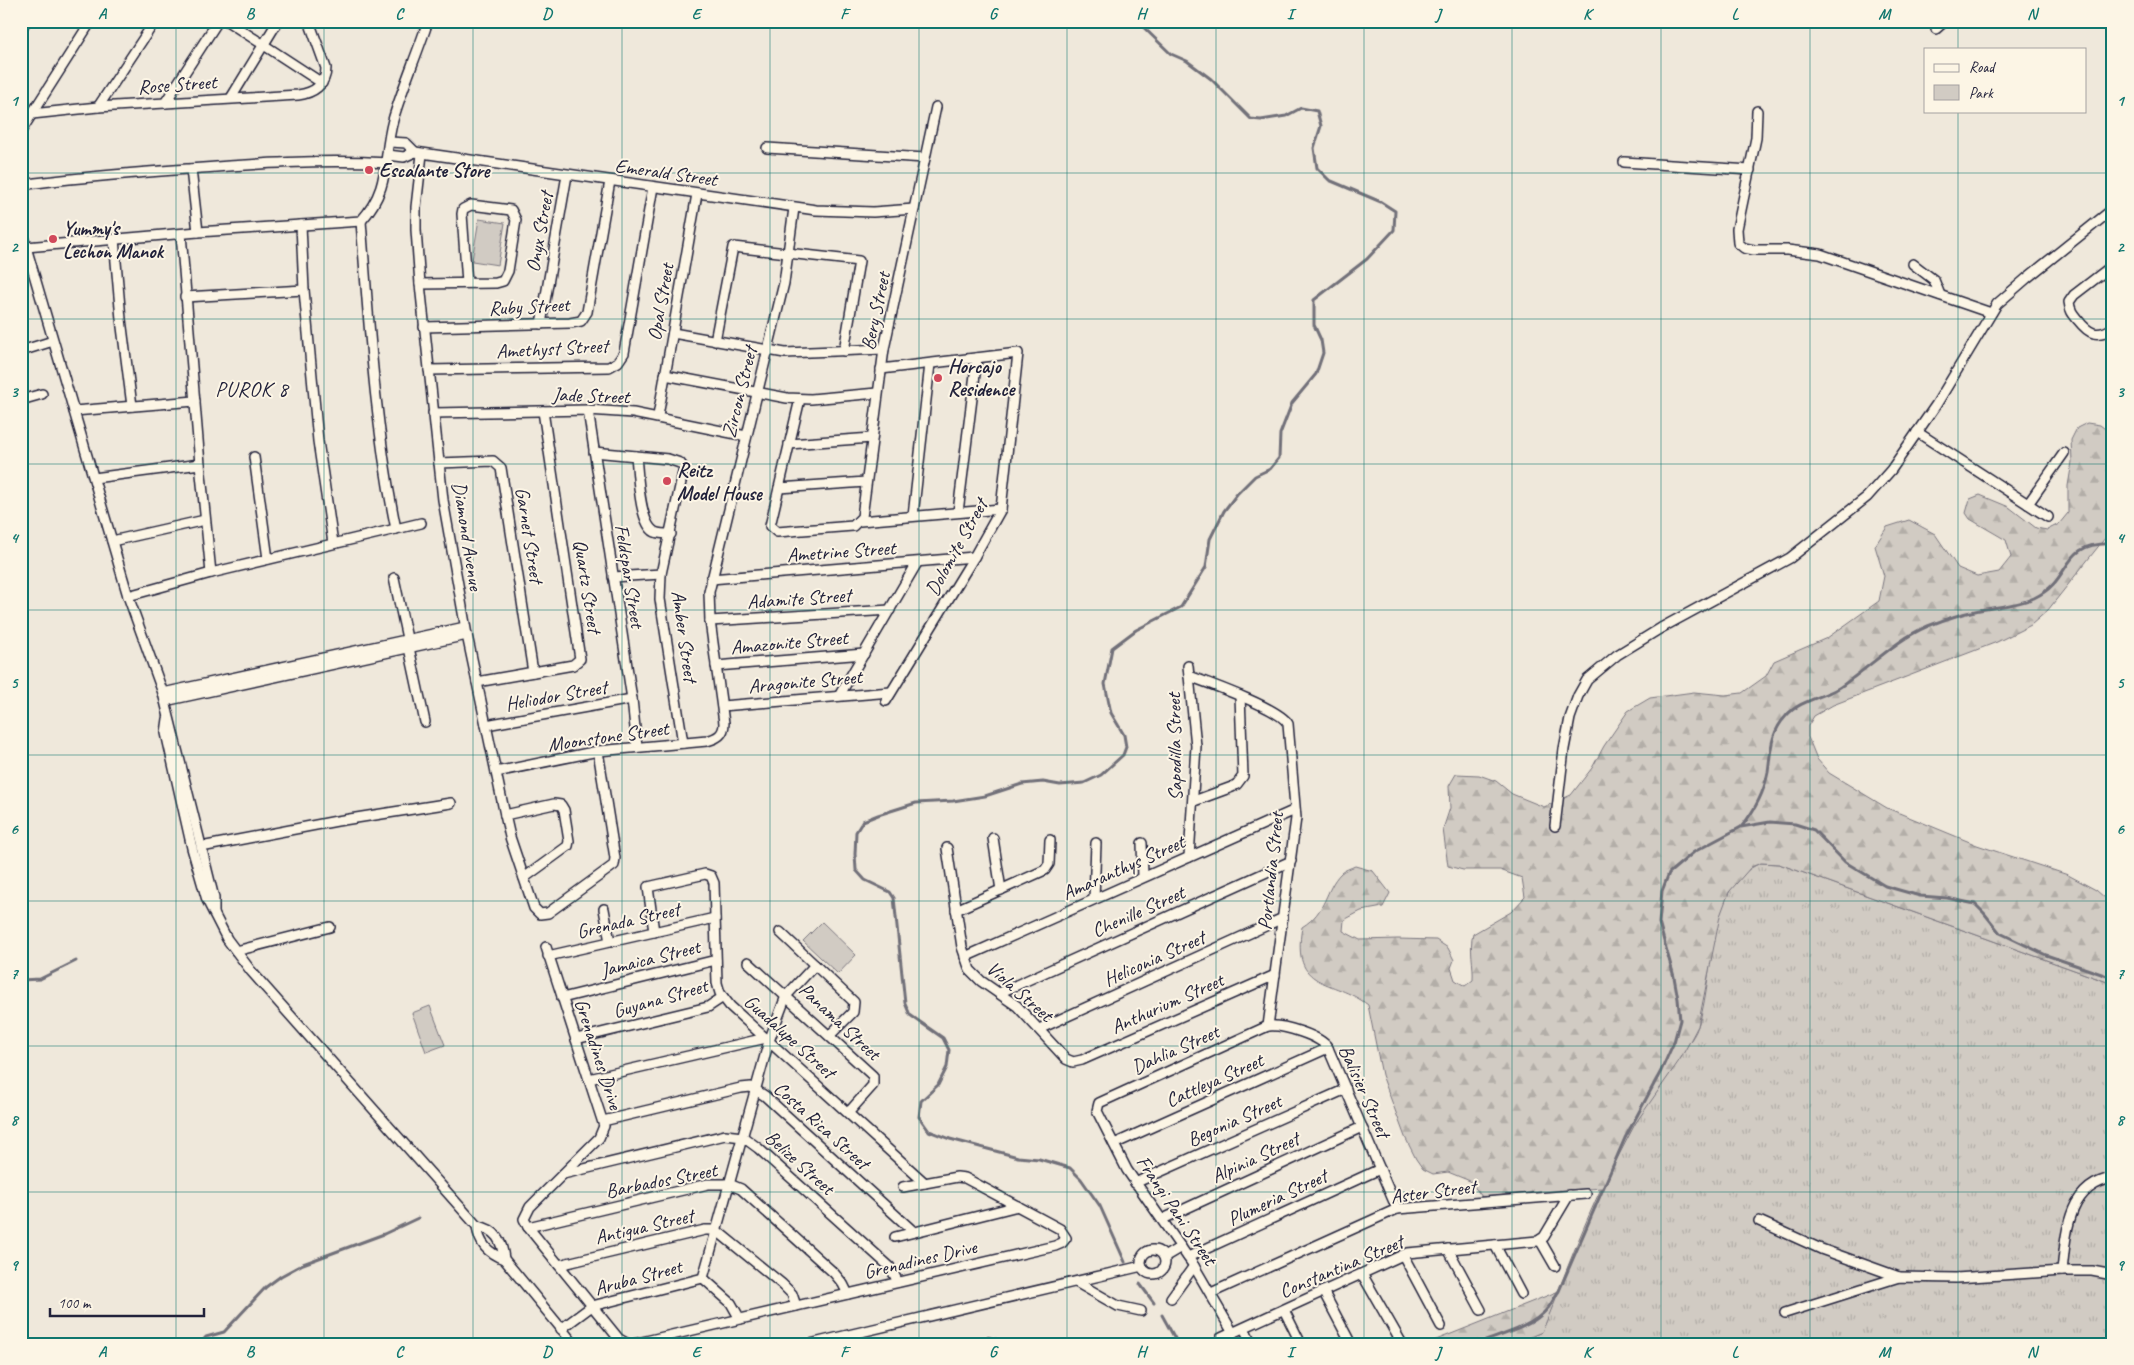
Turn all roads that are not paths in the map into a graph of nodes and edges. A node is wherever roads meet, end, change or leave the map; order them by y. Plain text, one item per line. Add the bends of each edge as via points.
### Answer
1 (26, 21) edge
2 (92, 21) edge
3 (155, 21) edge
4 (218, 21) edge
5 (227, 21) edge
6 (278, 21) edge
7 (308, 21) edge
8 (428, 21) edge
9 (1945, 21) edge
10 (21, 29) edge
11 (1936, 29) dead end
12 (263, 45) junction
13 (322, 83) junction
14 (231, 98) junction
15 (165, 103) junction
16 (936, 106) dead end
17 (98, 107) junction
18 (1757, 112) dead end
19 (32, 114) junction
20 (21, 131) edge
21 (390, 142) junction
22 (767, 148) dead end
23 (418, 153) junction
24 (925, 158) junction
25 (388, 159) junction
26 (1624, 162) dead end
27 (191, 169) junction
28 (1750, 170) junction
29 (567, 175) junction
30 (610, 181) junction
31 (21, 185) edge
32 (653, 187) junction
33 (697, 194) junction
34 (794, 208) junction
35 (2113, 209) edge
36 (914, 210) junction
37 (362, 221) junction
38 (301, 225) junction
39 (22, 232) edge
40 (198, 232) junction
41 (181, 234) junction
42 (114, 239) junction
43 (26, 247) junction
44 (789, 253) junction
45 (1913, 264) dead end
46 (2113, 265) edge
47 (467, 283) junction
48 (420, 284) junction
49 (304, 290) junction
50 (1940, 295) junction
51 (185, 297) junction
52 (1991, 313) junction
53 (541, 324) junction
54 (424, 327) junction
55 (2113, 328) edge
56 (673, 332) junction
57 (54, 341) junction
58 (715, 341) junction
59 (884, 349) junction
60 (767, 350) junction
61 (21, 351) edge
62 (844, 351) junction
63 (977, 358) junction
64 (930, 364) junction
65 (881, 369) junction
66 (429, 370) junction
67 (665, 375) junction
68 (757, 392) junction
69 (877, 393) junction
70 (42, 394) dead end
71 (800, 399) junction
72 (21, 400) edge
73 (195, 401) junction
74 (132, 406) junction
75 (74, 410) junction
76 (588, 410) junction
77 (543, 411) junction
78 (433, 413) junction
79 (658, 416) junction
80 (1918, 432) junction
81 (746, 436) junction
82 (872, 438) junction
83 (789, 444) junction
84 (594, 452) junction
85 (2064, 452) dead end
86 (636, 456) junction
87 (254, 457) dead end
88 (200, 464) junction
89 (439, 464) junction
90 (94, 478) junction
91 (866, 482) junction
92 (779, 488) junction
93 (2028, 504) junction
94 (1001, 509) junction
95 (958, 512) junction
96 (913, 516) junction
97 (2048, 517) dead end
98 (206, 520) junction
99 (859, 522) junction
100 (421, 523) dead end
101 (396, 529) junction
102 (671, 534) junction
103 (112, 541) junction
104 (333, 543) junction
105 (974, 557) junction
106 (268, 559) junction
107 (917, 563) junction
108 (211, 573) junction
109 (661, 574) junction
110 (613, 577) junction
111 (394, 578) dead end
112 (711, 579) junction
113 (128, 596) junction
114 (890, 610) junction
115 (710, 621) junction
116 (466, 631) junction
117 (408, 644) junction
118 (864, 654) junction
119 (716, 666) junction
120 (533, 672) junction
121 (477, 682) junction
122 (891, 692) junction
123 (839, 696) junction
124 (1240, 696) junction
125 (164, 697) junction
126 (632, 698) junction
127 (886, 701) dead end
128 (722, 706) junction
129 (168, 717) junction
130 (425, 722) dead end
131 (486, 725) junction
132 (722, 732) joint
133 (684, 743) junction
134 (637, 747) junction
135 (598, 751) junction
136 (496, 772) junction
137 (1194, 801) junction
138 (451, 802) dead end
139 (1296, 810) junction
140 (505, 815) junction
141 (1555, 826) dead end
142 (993, 838) dead end
143 (1050, 840) dead end
144 (1096, 842) dead end
145 (1142, 843) dead end
146 (201, 848) junction
147 (947, 848) dead end
148 (1189, 857) junction
149 (1291, 861) junction
150 (524, 878) junction
151 (1143, 878) junction
152 (1001, 890) junction
153 (1094, 899) junction
154 (604, 909) dead end
155 (956, 910) junction
156 (214, 913) junction
157 (715, 918) junction
158 (1283, 918) junction
159 (330, 927) dead end
160 (654, 932) junction
161 (780, 932) dead end
162 (610, 942) junction
163 (236, 951) junction
164 (547, 952) joint
165 (964, 957) junction
166 (716, 960) junction
167 (748, 962) dead end
168 (815, 966) junction
169 (1275, 975) junction
170 (1000, 993) junction
171 (786, 996) junction
172 (723, 997) junction
173 (562, 998) junction
174 (1268, 1026) junction
175 (1039, 1029) junction
176 (830, 1035) junction
177 (576, 1039) junction
178 (768, 1039) junction
179 (1328, 1048) junction
180 (1072, 1062) joint
181 (589, 1079) junction
182 (756, 1089) junction
183 (1346, 1089) junction
184 (1097, 1106) joint
185 (849, 1112) junction
186 (604, 1121) junction
187 (1362, 1128) junction
188 (743, 1136) junction
189 (1114, 1144) junction
190 (1380, 1169) junction
191 (563, 1174) junction
192 (2113, 1178) edge
193 (925, 1183) junction
194 (1136, 1183) junction
195 (729, 1184) junction
196 (903, 1187) dead end
197 (1586, 1194) dead end
198 (1569, 1195) junction
199 (1018, 1206) junction
200 (1397, 1209) junction
201 (1163, 1219) junction
202 (1759, 1221) dead end
203 (477, 1226) junction
204 (528, 1227) junction
205 (716, 1230) junction
206 (914, 1232) junction
207 (895, 1237) dead end
208 (1540, 1240) junction
209 (1495, 1245) junction
210 (1181, 1247) junction
211 (1448, 1249) junction
212 (1403, 1255) junction
213 (1164, 1257) junction
214 (1188, 1258) junction
215 (504, 1259) junction
216 (559, 1264) junction
217 (1142, 1266) junction
218 (1194, 1266) junction
219 (1555, 1266) dead end
220 (2062, 1272) junction
221 (1362, 1274) junction
222 (2113, 1275) edge
223 (1899, 1277) junction
224 (702, 1278) junction
225 (898, 1282) junction
226 (1076, 1282) junction
227 (1323, 1292) junction
228 (1211, 1293) junction
229 (848, 1294) junction
230 (1521, 1294) dead end
231 (1172, 1298) dead end
232 (592, 1306) junction
233 (796, 1306) junction
234 (1284, 1310) junction
235 (1481, 1310) dead end
236 (1140, 1311) dead end
237 (1786, 1312) dead end
238 (740, 1319) junction
239 (1440, 1326) dead end
240 (561, 1328) junction
241 (1244, 1328) junction
242 (1233, 1333) junction
243 (1221, 1338) dead end
244 (1401, 1342) dead end
245 (574, 1344) edge
246 (628, 1344) edge
247 (633, 1344) edge
248 (810, 1344) edge
249 (973, 1344) edge
250 (996, 1344) edge
251 (1252, 1344) edge
252 (1301, 1344) edge
253 (1351, 1344) edge

1 - 10 street
2 - 19 street
3 - 17 street
4 - 15 street
5 - 12 street
6 - 12 street
7 - 13 street via 326,67
8 - 21 street via 392,122
9 - 11 street
12 - 13 street
12 - 14 street
13 - 14 street, Rose Street via 305,94
14 - 15 street, Rose Street
15 - 17 street, Rose Street
16 - 24 street, Bery Street
17 - 19 street, Rose Street
18 - 28 street
19 - 20 street
21 - 23 street, Emerald Street via 406,144
21 - 25 street
22 - 24 street
23 - 25 street, Emerald Street
23 - 29 street, Emerald Street
23 - 48 street, Diamond Avenue via 416,208
24 - 36 street, Bery Street
25 - 27 street, Emerald Street
25 - 37 street via 377,202
26 - 28 street
27 - 31 street, Emerald Street
27 - 40 street
28 - 50 street via 1737,229 1738,243 1744,248 1820,254
29 - 30 street, Emerald Street
29 - 53 street, Onyx Street
30 - 32 street, Emerald Street
30 - 53 street, Ruby Street via 585,317 576,323
32 - 33 street, Emerald Street
32 - 66 street, Amethyst Street via 624,353 618,362 609,367
33 - 34 street, Emerald Street
33 - 56 street, Opal Street
34 - 36 street, Emerald Street via 844,212
34 - 44 street, Zircon Street
35 - 52 street via 2014,288
36 - 59 street, Bery Street
37 - 38 street
37 - 101 street via 375,396
38 - 40 street
38 - 49 street
39 - 43 street
40 - 41 street
41 - 42 street
41 - 51 street
42 - 43 street
42 - 74 street
43 - 57 street
44 - 58 street via 733,247
44 - 60 street, Zircon Street
44 - 62 street via 859,261
45 - 50 street via 1934,280
46 - 55 street via 2069,302 2070,310 2086,331 2094,335
47 - 47 street via 463,209 471,205 511,210 516,220 505,278 496,283
47 - 48 street
48 - 54 street, Diamond Avenue
49 - 51 street
49 - 104 street via 318,442
50 - 52 street
51 - 73 street
52 - 80 street
53 - 54 street, Ruby Street
54 - 66 street, Diamond Avenue
56 - 58 street
56 - 67 street, Opal Street
57 - 61 street
57 - 75 street
58 - 60 street
59 - 62 street
59 - 65 street, Bery Street
60 - 62 street via 801,353
60 - 68 street, Zircon Street
63 - 64 street, Dolomite Street
63 - 94 street, Dolomite Street via 1018,354
63 - 95 street
64 - 65 street, Dolomite Street
64 - 96 street
65 - 69 street, Bery Street
66 - 78 street, Diamond Avenue
67 - 68 street
67 - 79 street, Opal Street
68 - 71 street
68 - 81 street, Zircon Street
69 - 71 street
69 - 82 street, Bery Street
70 - 72 street
71 - 83 street
73 - 74 street
73 - 88 street
74 - 75 street
75 - 90 street
76 - 77 street, Jade Street
76 - 79 street, Jade Street
76 - 84 street, Feldspar Street
77 - 78 street, Jade Street
77 - 120 street, Quartz Street via 581,656 573,665
78 - 89 street, Diamond Avenue
79 - 81 street, Jade Street
80 - 93 street
80 - 141 street via 1867,497 1812,542 1775,566 1661,628 1617,655 1587,680 1570,718
81 - 112 street, Zircon Street
82 - 83 street
82 - 91 street, Bery Street
83 - 92 street
84 - 86 street, Amber Street
84 - 110 street, Feldspar Street
85 - 93 street
86 - 102 street via 647,524 654,532
86 - 102 street, Amber Street via 668,459 683,465
87 - 106 street
88 - 90 street
88 - 98 street
89 - 116 street, Diamond Avenue
89 - 120 street, Garnet Street via 493,461 501,468
90 - 103 street
91 - 92 street
91 - 99 street, Bery Street
92 - 99 street via 770,523 777,532 849,528
93 - 97 street
94 - 95 street
94 - 105 street, Dolomite Street
95 - 96 street
96 - 99 street
98 - 103 street
98 - 108 street
100 - 101 street
101 - 104 street
102 - 109 street, Amber Street
103 - 113 street
104 - 106 street
105 - 107 street, Ametrine Street
105 - 122 street, Dolomite Street
106 - 108 street
107 - 112 street, Ametrine Street
107 - 114 street
108 - 113 street
109 - 110 street
109 - 133 street, Amber Street via 661,610
110 - 126 street, Feldspar Street
111 - 117 street
112 - 115 street, Zircon Street
113 - 125 street
114 - 115 street, Adamite Street
114 - 118 street
115 - 119 street, Zircon Street
116 - 117 street
116 - 121 street, Diamond Avenue
117 - 125 street
117 - 130 street
118 - 119 street, Amazonite Street
118 - 123 street
119 - 128 street, Zircon Street
120 - 121 street, Quartz Street
121 - 131 street, Diamond Avenue
122 - 123 street, Aragonite Street
122 - 127 street, Dolomite Street
123 - 128 street, Aragonite Street
124 - 137 street via 1243,776 1232,787
124 - 137 street, Sapodilla Street via 1188,671 1196,746
124 - 139 street, Portlandia Street via 1287,720
125 - 129 street
126 - 131 street, Heliodor Street
126 - 134 street, Feldspar Street
128 - 132 street, Zircon Street
129 - 146 street
129 - 156 street via 166,734 190,838 207,900
131 - 136 street, Diamond Avenue
132 - 133 street, Moonstone Street via 714,739
133 - 134 street, Moonstone Street
134 - 135 street, Moonstone Street
135 - 136 street, Moonstone Street
135 - 150 street, Diamond Avenue via 614,865 548,913 540,914 534,908
136 - 140 street, Diamond Avenue
137 - 148 street, Sapodilla Street
138 - 146 street
139 - 148 street, Amaranthys Street
139 - 149 street, Portlandia Street
140 - 150 street, Diamond Avenue
140 - 150 street via 554,804 561,805 564,810 568,846
142 - 152 street
143 - 152 street via 1047,868
144 - 153 street
145 - 151 street
146 - 156 street via 214,898
147 - 155 street, Viola Street
148 - 151 street, Amaranthys Street
149 - 158 street, Portlandia Street
149 - 170 street, Chenille Street
151 - 153 street, Amaranthys Street
152 - 155 street
153 - 165 street, Amaranthys Street
154 - 162 street
155 - 165 street, Viola Street
156 - 163 street
157 - 160 street, Grenada Street
157 - 160 street, Guadalupe Street via 711,876 705,874 648,887
157 - 166 street, Guadalupe Street
158 - 169 street, Portlandia Street
158 - 175 street, Heliconia Street
159 - 163 street
160 - 162 street, Grenada Street
161 - 168 street
162 - 164 street, Grenada Street
163 - 203 street
164 - 173 street, Grenadines Drive
165 - 170 street, Viola Street via 975,976
166 - 172 street, Guadalupe Street via 717,983
166 - 173 street, Jamaica Street
167 - 171 street, Panama Street
168 - 171 street
168 - 176 street via 852,999 855,1006
169 - 174 street, Portlandia Street
169 - 180 street, Anthurium Street
170 - 175 street, Viola Street
171 - 176 street, Panama Street
171 - 178 street
172 - 177 street, Guyana Street via 708,1007
172 - 178 street, Guadalupe Street
173 - 177 street, Grenadines Drive
174 - 179 street, Balisier Street via 1308,1035 1322,1041
174 - 184 street, Dahlia Street via 1106,1099
175 - 180 street, Viola Street
176 - 185 street, Panama Street via 875,1079
177 - 181 street, Grenadines Drive
178 - 181 street
178 - 182 street
178 - 185 street, Guadalupe Street
179 - 183 street, Balisier Street
179 - 189 street, Cattleya Street
181 - 186 street, Grenadines Drive
182 - 186 street, Costa Rica Street via 741,1088
182 - 188 street
182 - 206 street, Costa Rica Street
183 - 187 street, Balisier Street
183 - 194 street, Begonia Street
184 - 189 street, Frangi Pani Street
185 - 193 street, Guadalupe Street
186 - 191 street, Grenadines Drive via 602,1134
187 - 190 street, Balisier Street
187 - 201 street, Alpinia Street
188 - 191 street, Belize Street via 725,1135
188 - 195 street
188 - 225 street, Belize Street via 890,1266
189 - 194 street, Frangi Pani Street
190 - 200 street, Balisier Street
190 - 214 street, Plumeria Street
191 - 204 street, Grenadines Drive via 526,1211 524,1219
192 - 220 street via 2099,1182 2076,1202 2068,1222
193 - 196 street
193 - 199 street via 961,1177
194 - 201 street, Frangi Pani Street
195 - 204 street, Barbados Street via 708,1184
195 - 205 street
195 - 229 street, Barbados Street via 746,1194 834,1273
197 - 198 street, Aster Street
198 - 200 street, Aster Street
198 - 208 street
199 - 206 street
199 - 225 street, Grenadines Drive via 1060,1229 1066,1238 1056,1246
200 - 228 street, Aster Street
201 - 210 street, Frangi Pani Street
202 - 223 street via 1821,1249
203 - 215 street via 485,1248
203 - 215 street via 498,1237
204 - 216 street
205 - 216 street, Antigua Street
205 - 224 street
205 - 233 street, Antigua Street via 782,1284 792,1294
206 - 207 street
208 - 209 street, Constantina Street
208 - 219 street
209 - 211 street, Constantina Street
209 - 230 street
210 - 213 street
210 - 214 street, Frangi Pani Street
211 - 212 street, Constantina Street
211 - 235 street
212 - 221 street, Constantina Street
212 - 239 street
213 - 217 street via 1158,1251 1146,1252
213 - 217 street via 1165,1265 1156,1273 1148,1272
214 - 218 street, Frangi Pani Street
215 - 240 street
216 - 232 street
217 - 226 street
218 - 228 street, Frangi Pani Street
218 - 231 street
220 - 222 street via 2092,1271
220 - 223 street via 1956,1278
221 - 227 street, Constantina Street
221 - 244 street
223 - 237 street
224 - 232 street, Aruba Street
224 - 238 street, Aruba Street via 731,1303
225 - 229 street, Grenadines Drive
226 - 236 street via 1118,1306
226 - 248 street
227 - 234 street, Constantina Street
227 - 253 street
228 - 242 street, Frangi Pani Street
229 - 233 street, Grenadines Drive
232 - 240 street, Aruba Street
232 - 246 street via 619,1339
233 - 238 street, Grenadines Drive
234 - 241 street, Constantina Street
234 - 252 street
238 - 247 street, Grenadines Drive
240 - 245 street
241 - 242 street, Constantina Street
241 - 251 street
242 - 243 street, Constantina Street
249 - 250 street

